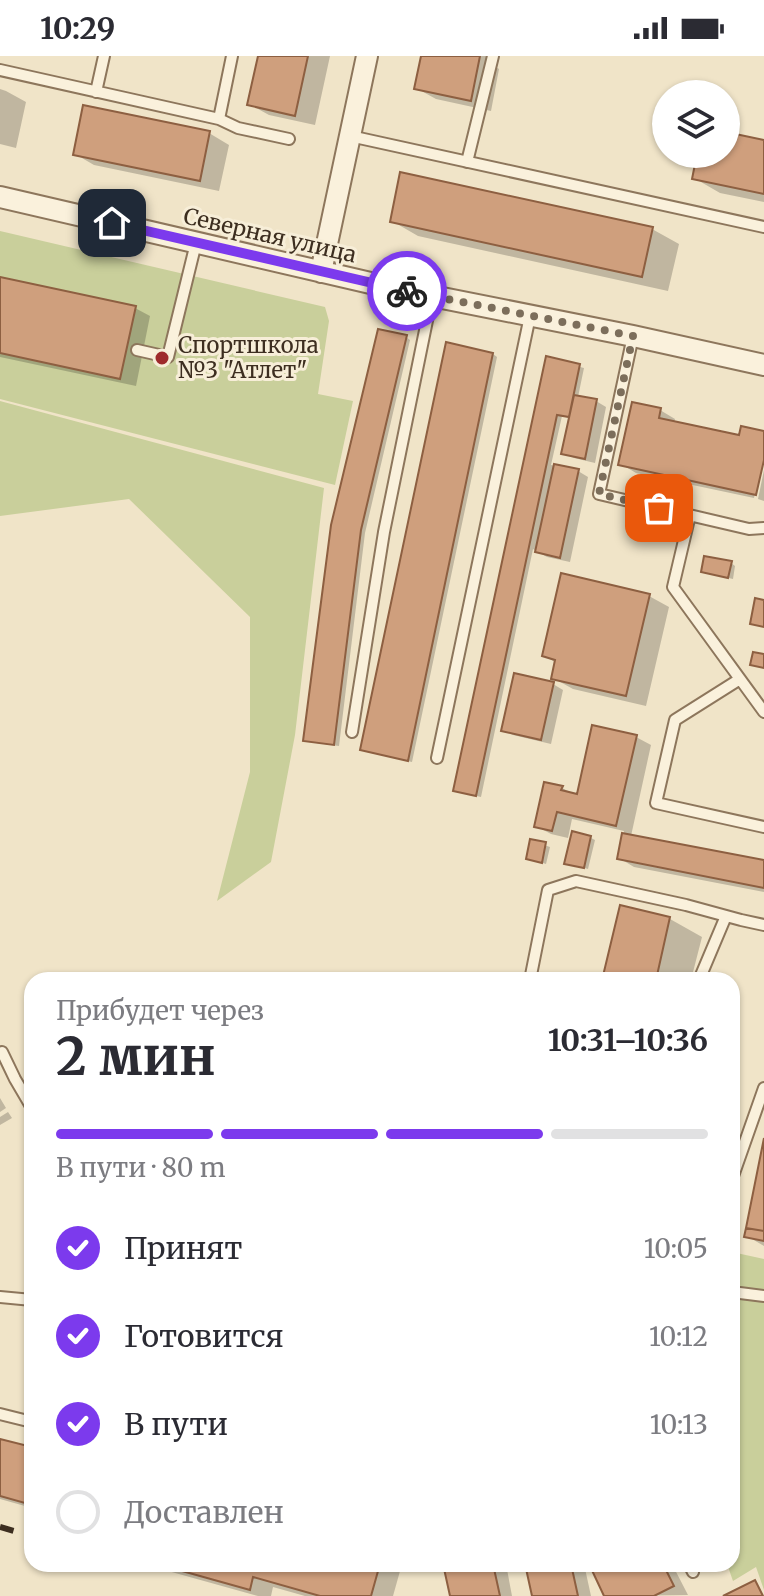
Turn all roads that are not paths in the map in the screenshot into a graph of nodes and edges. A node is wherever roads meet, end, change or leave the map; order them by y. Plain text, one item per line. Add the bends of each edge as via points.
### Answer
1 (104, 56) edge
2 (232, 56) edge
3 (367, 56) edge
4 (493, 56) edge
5 (0, 70) edge
6 (96, 92) junction
7 (219, 119) junction
8 (350, 136) junction
9 (289, 139) dead end
10 (467, 162) junction
11 (0, 197) edge
12 (764, 227) edge
13 (196, 243) junction
14 (321, 272) junction
15 (432, 296) junction
16 (530, 316) junction
17 (633, 336) junction
18 (137, 350) dead end
19 (762, 362) edge
20 (690, 515) junction
21 (764, 528) edge
22 (740, 679) junction
23 (764, 712) edge
24 (352, 732) dead end
25 (437, 758) dead end
26 (764, 827) edge
27 (726, 916) junction
28 (764, 925) edge
29 (532, 972) edge
30 (702, 972) edge
31 (2, 1052) dead end
32 (764, 1088) edge
33 (24, 1094) edge
34 (740, 1156) edge
35 (740, 1293) edge
36 (764, 1296) edge
37 (0, 1297) edge
38 (24, 1299) edge
39 (0, 1414) edge
40 (24, 1420) edge

1 - 6 lane
2 - 7 lane
3 - 8 street
4 - 10 lane
5 - 6 lane
6 - 7 lane
7 - 9 lane
8 - 10 lane
8 - 14 street
10 - 12 lane
11 - 13 street, Северная улица
13 - 14 street, Северная улица
13 - 18 lane via 168,357
14 - 15 street, Северная улица
15 - 16 street, Северная улица
15 - 24 lane via 384,532
16 - 17 street, Северная улица
16 - 25 lane
17 - 19 street, Северная улица
17 - 20 lane via 599,494
20 - 21 lane
20 - 22 lane via 673,587
22 - 23 lane
22 - 26 lane via 675,720 656,803
27 - 28 lane
27 - 29 lane via 576,881 548,890
27 - 30 lane
31 - 33 lane
32 - 34 lane
35 - 36 lane
37 - 38 lane
39 - 40 lane

